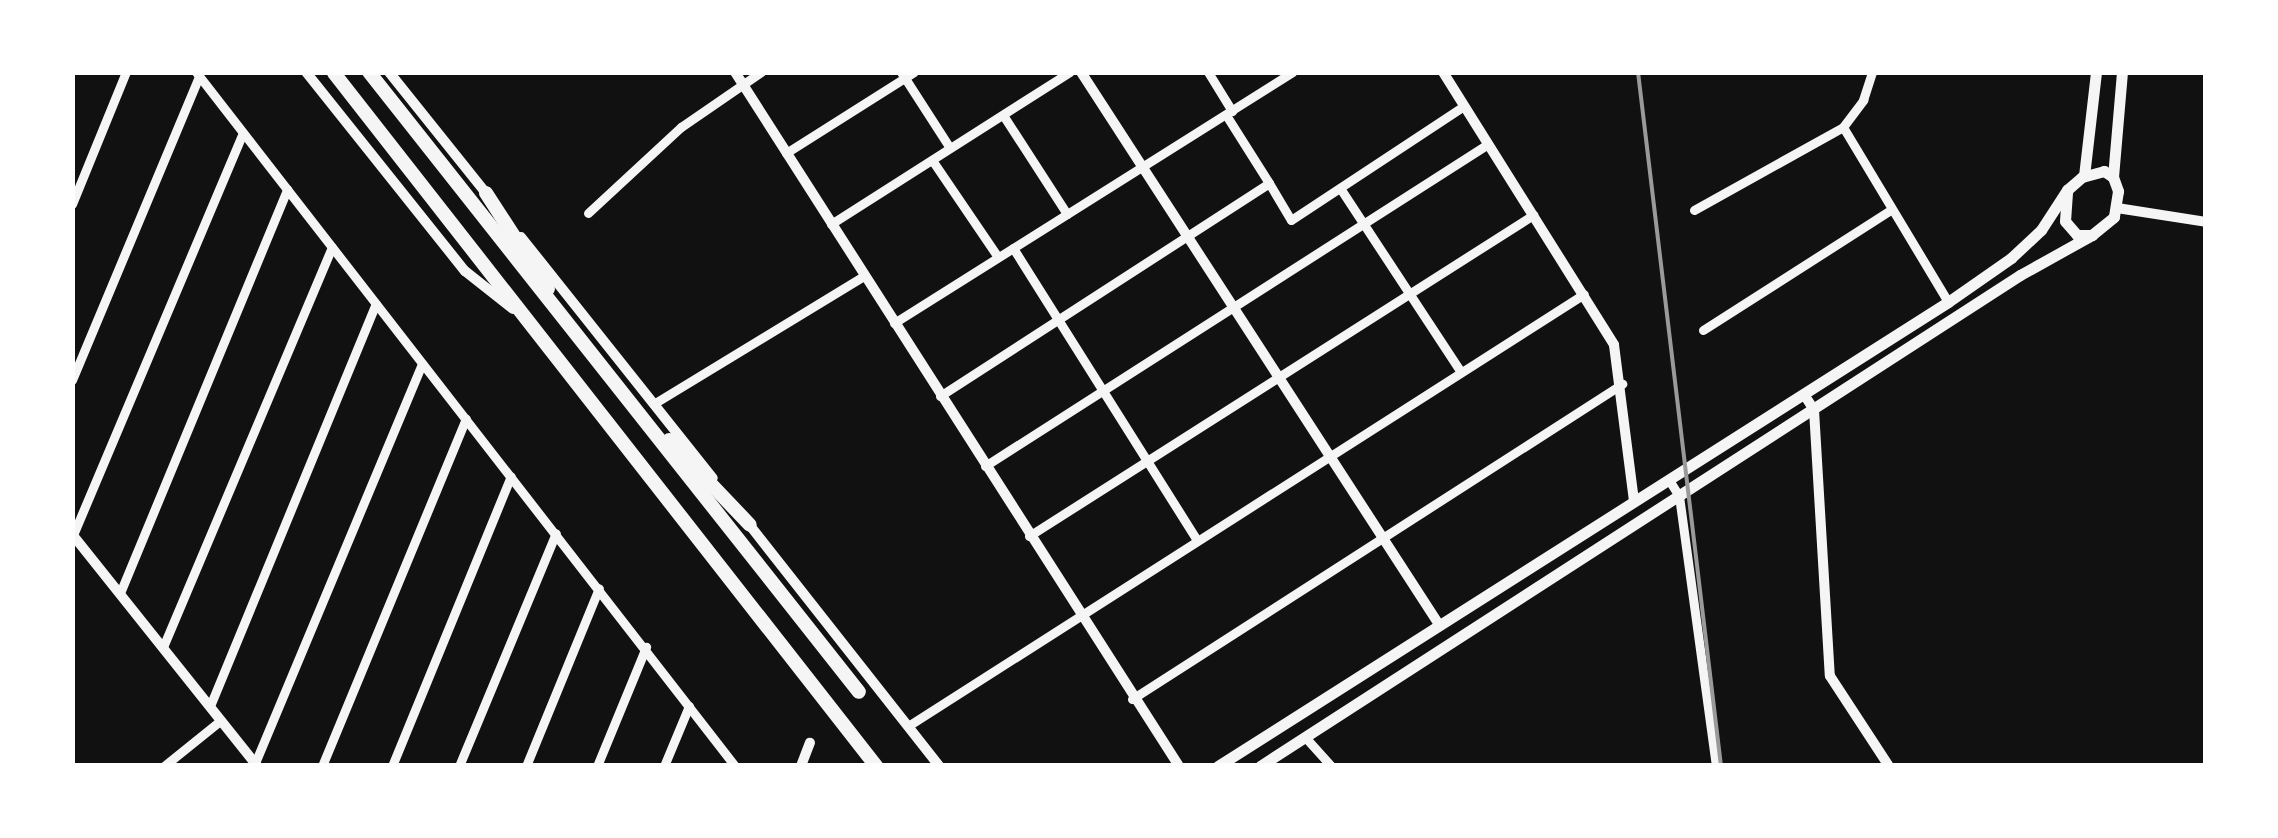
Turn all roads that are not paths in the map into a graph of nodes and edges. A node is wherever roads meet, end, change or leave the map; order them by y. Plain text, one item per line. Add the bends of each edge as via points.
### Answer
1 (126, 72) edge
2 (306, 72) edge
3 (369, 72) edge
4 (389, 72) edge
5 (735, 72) edge
6 (760, 72) edge
7 (1070, 72) edge
8 (1081, 72) edge
9 (1208, 72) edge
10 (1292, 72) edge
11 (1442, 72) edge
12 (1872, 72) edge
13 (2096, 72) edge
14 (2122, 72) edge
15 (334, 73) edge
16 (197, 74) edge
17 (906, 74) edge
18 (1279, 76) edge
19 (743, 84) junction
20 (1464, 106) junction
21 (1229, 113) junction
22 (1002, 115) junction
23 (1843, 127) junction
24 (242, 134) junction
25 (1488, 144) junction
26 (950, 148) junction
27 (786, 153) junction
28 (932, 160) junction
29 (1142, 168) junction
30 (2084, 176) junction
31 (2113, 177) junction
32 (1269, 184) junction
33 (1340, 188) junction
34 (286, 189) junction
35 (2067, 190) junction
36 (486, 193) junction
37 (72, 204) edge
38 (2117, 208) junction
39 (1892, 209) junction
40 (1694, 210) dead end
41 (588, 214) dead end
42 (1067, 214) junction
43 (1533, 214) junction
44 (2206, 222) edge
45 (1363, 223) junction
46 (831, 224) junction
47 (2092, 235) junction
48 (1188, 238) junction
49 (332, 247) junction
50 (1013, 248) junction
51 (998, 258) junction
52 (864, 276) junction
53 (1409, 293) junction
54 (1584, 294) junction
55 (1948, 302) junction
56 (376, 304) junction
57 (1232, 306) junction
58 (1058, 320) junction
59 (894, 322) junction
60 (529, 323) junction
61 (1702, 330) dead end
62 (588, 352) junction
63 (422, 362) junction
64 (1460, 371) junction
65 (1278, 376) junction
66 (72, 380) edge
67 (1622, 384) junction
68 (1102, 390) junction
69 (940, 396) junction
70 (1805, 396) junction
71 (625, 398) junction
72 (655, 403) junction
73 (1814, 410) junction
74 (466, 419) junction
75 (1328, 455) junction
76 (1146, 460) junction
77 (985, 466) junction
78 (511, 476) junction
79 (1669, 480) junction
80 (1680, 496) junction
81 (1634, 502) junction
82 (750, 525) junction
83 (556, 533) junction
84 (73, 534) edge
85 (1029, 536) junction
86 (1382, 538) junction
87 (1196, 539) junction
88 (599, 588) junction
89 (120, 593) junction
90 (1079, 614) junction
91 (1440, 626) junction
92 (163, 647) junction
93 (646, 648) junction
94 (859, 692) dead end
95 (1132, 698) junction
96 (210, 706) junction
97 (689, 706) junction
98 (221, 720) junction
99 (908, 726) junction
100 (1305, 737) junction
101 (810, 743) dead end
102 (256, 764) edge
103 (164, 766) edge
104 (322, 766) edge
105 (392, 766) edge
106 (460, 766) edge
107 (526, 766) edge
108 (597, 766) edge
109 (664, 766) edge
110 (735, 766) edge
111 (801, 766) edge
112 (876, 766) edge
113 (939, 766) edge
114 (1179, 766) edge
115 (1218, 766) edge
116 (1260, 766) edge
117 (1331, 766) edge
118 (1716, 766) edge
119 (1888, 766) edge

1 - 37 street
2 - 60 street via 466,271
3 - 62 highway
4 - 36 street
5 - 19 street
6 - 19 street
7 - 22 street
8 - 29 street
9 - 21 street
10 - 18 street
11 - 20 street
12 - 23 street via 1864,100
13 - 30 main road
14 - 31 main road
15 - 60 highway
16 - 24 street
16 - 66 street
17 - 26 street
17 - 27 street
18 - 21 street
19 - 27 street
19 - 41 street via 681,126
20 - 25 street
20 - 33 street
21 - 29 street
21 - 32 street
22 - 26 street
22 - 42 street
23 - 39 street
23 - 40 street
24 - 34 street
24 - 84 street
25 - 43 street
25 - 45 street
26 - 28 street
27 - 46 street
28 - 46 street
28 - 51 street
29 - 42 street
29 - 48 street
30 - 31 main road via 2104,171
30 - 35 main road
31 - 38 main road
32 - 33 street via 1291,220
32 - 48 street
33 - 45 street
34 - 49 street
34 - 89 street
35 - 47 main road via 2065,221 2078,236
35 - 55 main road via 2021,248
36 - 62 highway
36 - 72 street
38 - 44 street
38 - 47 main road
39 - 55 street
39 - 61 street
42 - 50 street
43 - 53 street
43 - 54 street
45 - 53 street
45 - 57 street
46 - 52 street
47 - 73 main road
48 - 57 street
48 - 58 street
49 - 56 street
49 - 92 street
50 - 51 street
50 - 58 street
51 - 59 street
52 - 59 street
52 - 72 street
53 - 64 street
53 - 65 street
54 - 64 street
54 - 67 street via 1614,345
55 - 70 main road
56 - 63 street
56 - 96 street
57 - 65 street
57 - 68 street
58 - 68 street
58 - 69 street
59 - 69 street
60 - 112 highway
62 - 71 highway
63 - 74 street
63 - 102 street
64 - 75 street
65 - 75 street
65 - 76 street
67 - 81 street
67 - 86 street
68 - 76 street
68 - 77 street
69 - 77 street
70 - 73 street
70 - 79 main road
71 - 82 highway
71 - 94 highway
72 - 82 street
73 - 80 main road
73 - 119 street via 1830,676
74 - 78 street
74 - 104 street
75 - 86 street
75 - 87 street
76 - 85 street
76 - 87 street
77 - 85 street
78 - 83 street
78 - 105 street
79 - 80 street
79 - 81 main road
80 - 100 main road
80 - 118 street
81 - 91 main road
82 - 99 street
83 - 88 street
83 - 106 street
84 - 89 street
85 - 90 street
86 - 91 street
86 - 95 street
87 - 90 street
88 - 93 street
88 - 107 street
89 - 92 street
90 - 95 street
90 - 99 street
91 - 115 main road
92 - 96 street
93 - 97 street
93 - 108 street
95 - 114 street
96 - 98 street
97 - 109 street
97 - 110 street
98 - 102 street
98 - 103 street
99 - 113 street
100 - 116 main road
100 - 117 street
101 - 111 street

